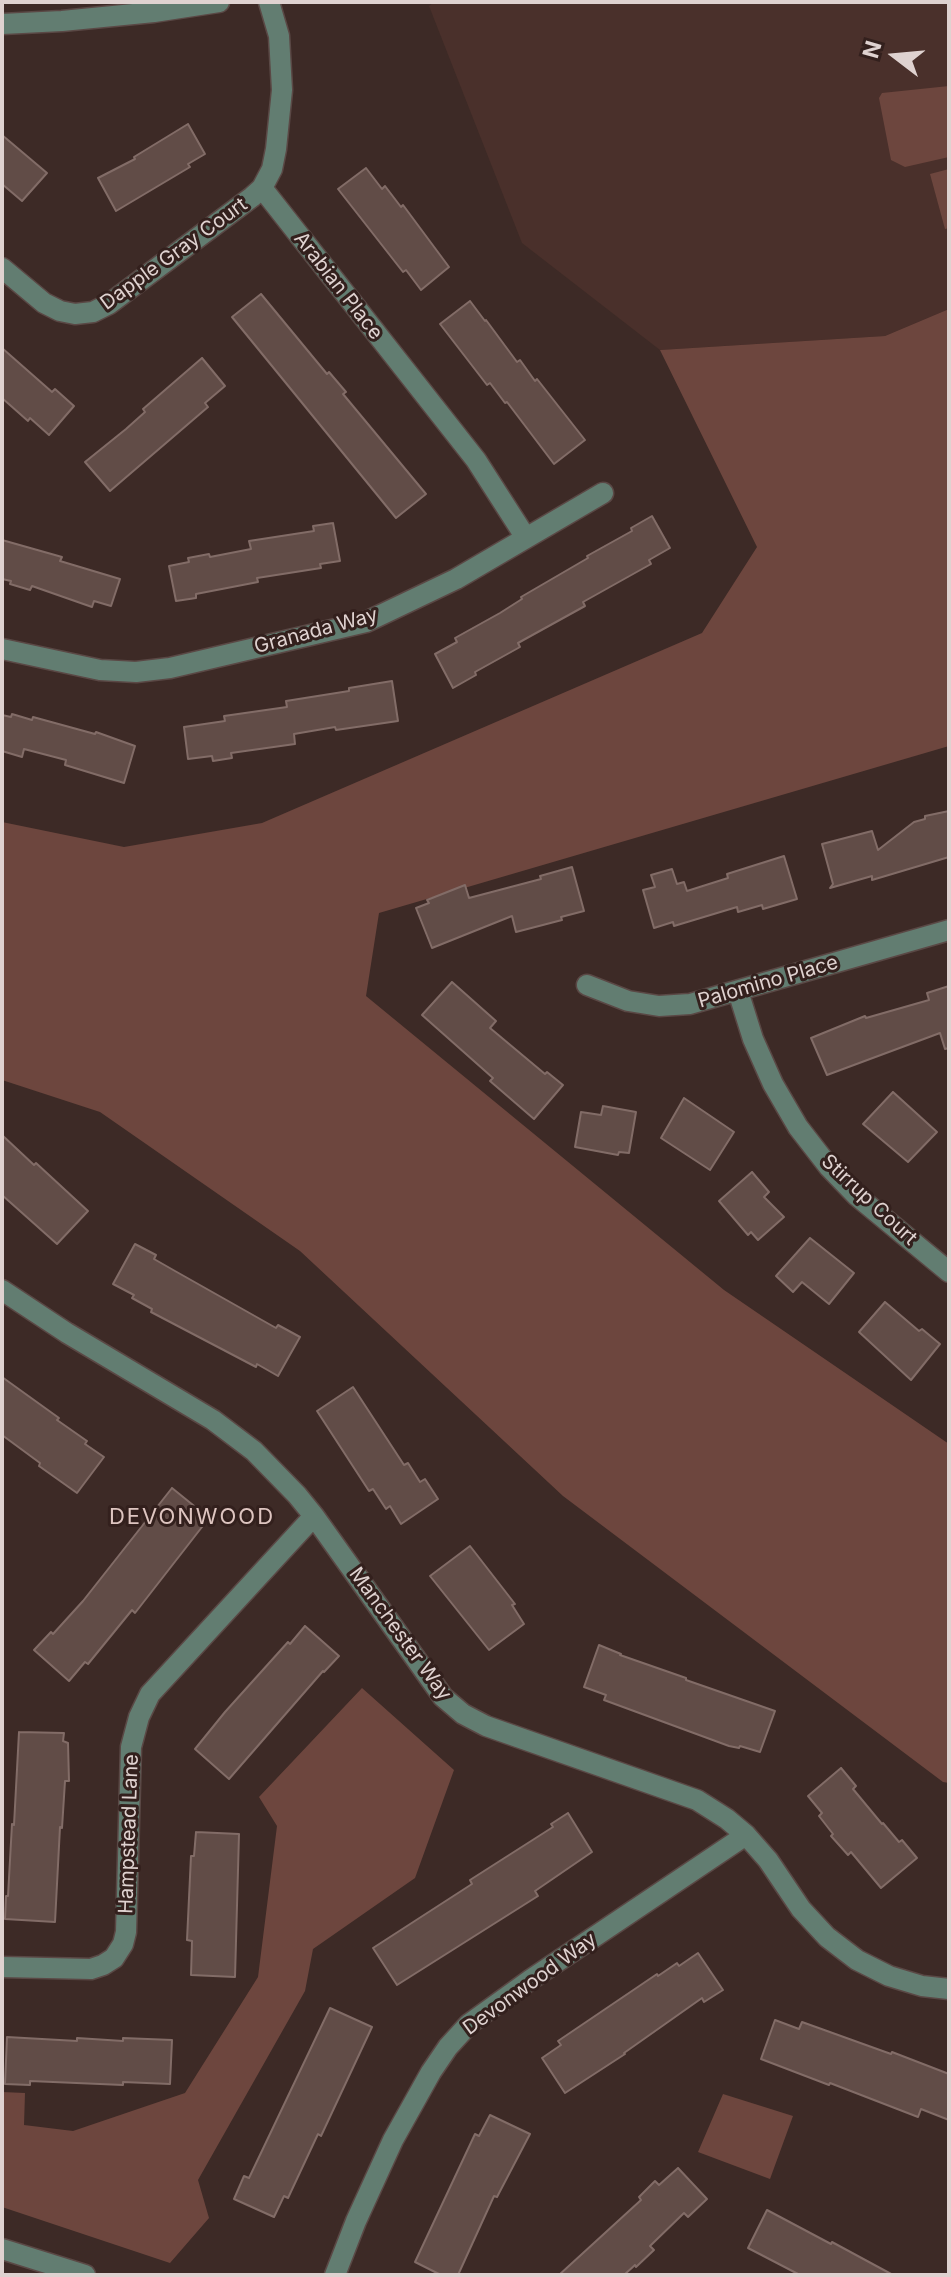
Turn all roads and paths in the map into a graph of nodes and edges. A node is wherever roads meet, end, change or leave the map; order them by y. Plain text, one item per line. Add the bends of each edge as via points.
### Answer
1 (219, 2) edge
2 (269, 2) edge
3 (2, 24) edge
4 (262, 188) junction
5 (2, 268) edge
6 (603, 493) dead end
7 (526, 538) junction
8 (2, 649) edge
9 (949, 930) edge
10 (587, 985) dead end
11 (738, 991) junction
12 (949, 1272) edge
13 (2, 1290) edge
14 (314, 1516) junction
15 (746, 1835) junction
16 (2, 1967) edge
17 (949, 1989) edge
18 (2, 2249) edge
19 (85, 2275) edge
20 (335, 2275) edge

1 - 3 street
2 - 4 street via 279,36 282,90 272,169
4 - 5 street, Dapple Gray Court via 93,312 75,314 52,307
4 - 7 street, Arabian Place via 476,460
6 - 7 street, Granada Way
7 - 8 street, Granada Way via 366,622 170,668 100,670
9 - 11 street, Palomino Place
10 - 11 street, Palomino Place via 659,1006
11 - 12 street, Stirrup Court via 753,1039 798,1127 857,1196
13 - 14 street, Manchester Way via 213,1420 254,1451
14 - 15 street, Manchester Way via 443,1697 463,1714 697,1800
14 - 16 street, Hampstead Lane via 150,1694 139,1717 131,1747 126,1932 114,1958 91,1969
15 - 17 street, Manchester Way via 801,1909 857,1960 889,1976
15 - 20 street, Devonwood Way via 469,2024 431,2072 393,2140
18 - 19 street

